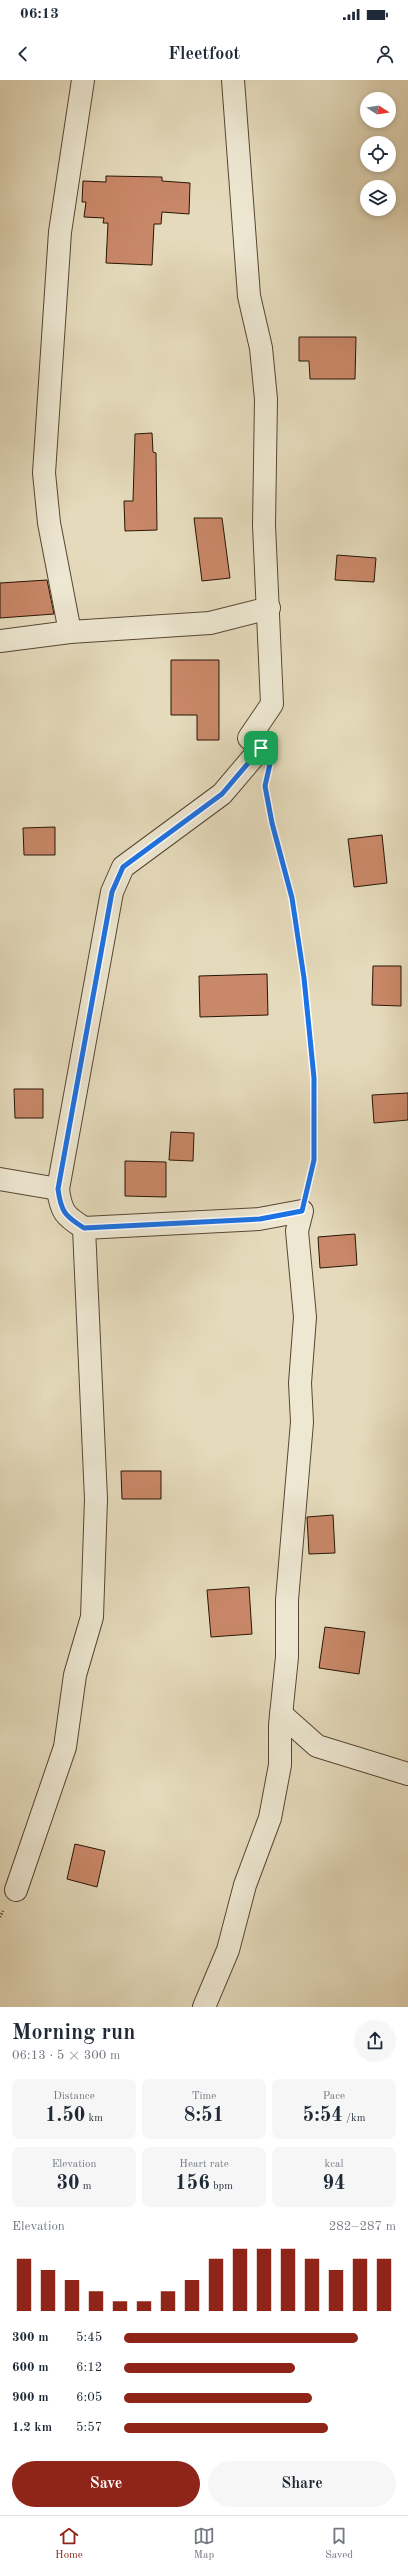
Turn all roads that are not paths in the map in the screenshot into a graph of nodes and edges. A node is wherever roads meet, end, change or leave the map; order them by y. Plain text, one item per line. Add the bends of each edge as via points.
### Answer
1 (83, 80) edge
2 (233, 80) edge
3 (269, 608) junction
4 (70, 632) junction
5 (0, 641) edge
6 (0, 1179) edge
7 (58, 1189) junction
8 (84, 1228) junction
9 (281, 1714) junction
10 (408, 1774) edge
11 (16, 1890) dead end
12 (204, 2007) edge

1 - 4 street via 60,232 44,473 49,524
2 - 3 street via 249,296 261,348 266,400 264,525
3 - 4 street via 210,623
3 - 7 street via 272,704 249,738 261,748 222,794 123,867 112,892
4 - 5 street
6 - 7 street
7 - 8 street via 60,1204 67,1217
8 - 9 street via 260,1219 302,1211 297,1231 305,1317 300,1384 302,1422 293,1510 287,1600 287,1657
8 - 11 street via 96,1499 92,1617 75,1675 65,1747
9 - 10 street via 317,1746
9 - 12 street via 280,1765 270,1818 245,1885 228,1950

